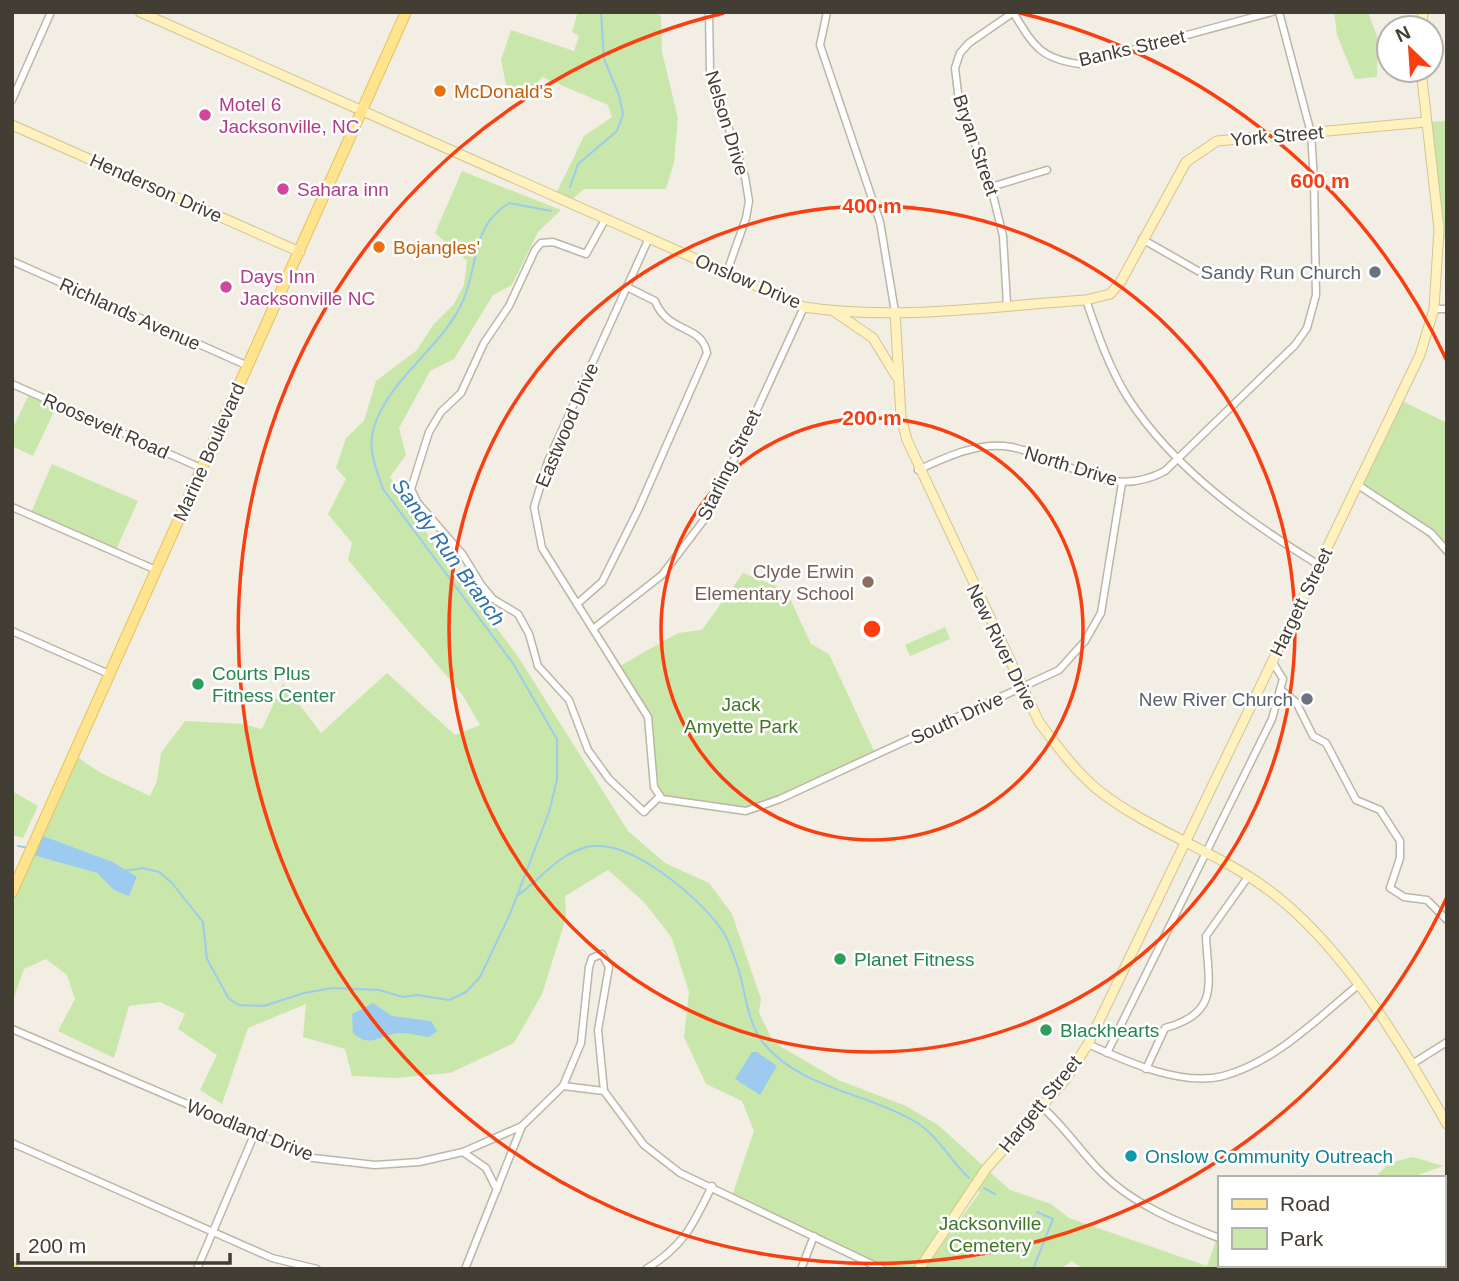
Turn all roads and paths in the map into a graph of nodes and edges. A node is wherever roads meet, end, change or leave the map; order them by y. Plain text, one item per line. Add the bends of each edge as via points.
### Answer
1 (51, 12) edge
2 (140, 12) edge
3 (406, 12) edge
4 (709, 12) edge
5 (827, 12) edge
6 (1013, 12) edge
7 (1272, 12) edge
8 (1279, 12) edge
9 (1422, 84) edge
10 (12, 100) edge
11 (363, 111) junction
12 (1426, 122) junction
13 (12, 125) edge
14 (1311, 133) junction
15 (1047, 170) dead end
16 (991, 187) junction
17 (606, 218) junction
18 (649, 237) junction
19 (1142, 239) junction
20 (299, 252) junction
21 (12, 261) edge
22 (1198, 271) dead end
23 (727, 272) junction
24 (626, 287) junction
25 (1086, 300) junction
26 (1007, 304) junction
27 (804, 307) junction
28 (1434, 309) junction
29 (1447, 309) edge
30 (833, 311) junction
31 (895, 312) junction
32 (247, 366) junction
33 (899, 382) junction
34 (12, 384) edge
35 (1178, 459) junction
36 (201, 468) junction
37 (918, 470) junction
38 (1122, 483) junction
39 (1359, 485) junction
40 (12, 507) edge
41 (1447, 551) edge
42 (1319, 565) junction
43 (156, 570) junction
44 (577, 604) junction
45 (593, 629) junction
46 (12, 631) edge
47 (1272, 661) junction
48 (109, 674) junction
49 (1021, 689) junction
50 (1280, 689) junction
51 (661, 798) junction
52 (1183, 842) junction
53 (1205, 853) junction
54 (1248, 877) junction
55 (12, 892) edge
56 (1447, 920) edge
57 (1357, 986) junction
58 (13, 1028) edge
59 (1447, 1042) edge
60 (1088, 1044) junction
61 (1107, 1053) junction
62 (1412, 1064) junction
63 (1146, 1069) junction
64 (563, 1086) junction
65 (604, 1091) junction
66 (1042, 1108) junction
67 (1447, 1124) edge
68 (522, 1126) junction
69 (254, 1135) junction
70 (12, 1143) edge
71 (463, 1152) junction
72 (712, 1186) junction
73 (497, 1190) junction
74 (213, 1232) junction
75 (814, 1237) junction
76 (1218, 1238) edge
77 (197, 1269) edge
78 (317, 1269) edge
79 (465, 1269) edge
80 (646, 1269) edge
81 (801, 1269) edge
82 (882, 1269) edge
83 (919, 1269) edge

1 - 10 street
2 - 11 street, Onslow Drive
3 - 11 main road, Marine Boulevard
4 - 23 street, Nelson Drive via 710,72 749,201
5 - 31 street, New River Drive via 820,45 880,222
6 - 7 street, Banks Street via 1044,55 1080,64
6 - 16 street, Bryan Street via 969,43 955,68 959,101
8 - 14 street
9 - 12 street, Hargett Street
11 - 17 street, Onslow Drive
11 - 20 main road, Marine Boulevard
12 - 14 street, York Street
12 - 28 street, Hargett Street via 1439,229
13 - 20 street, Henderson Drive
14 - 19 street, York Street via 1217,141 1196,154 1186,162
14 - 35 street via 1316,295 1307,328 1253,389
15 - 16 street
16 - 26 street, Bryan Street via 1003,236
17 - 18 street, Onslow Drive
17 - 51 street via 586,254 553,242 541,243 535,250 461,393 440,412 429,432 411,489 493,599 518,614 538,666 569,700 588,750 609,779 645,811
18 - 23 street, Onslow Drive
18 - 24 street, Eastwood Drive
19 - 22 street
19 - 25 street, York Street via 1110,294
20 - 32 main road, Marine Boulevard
21 - 32 street, Richlands Avenue
23 - 27 street, Onslow Drive
24 - 44 street, Eastwood Drive via 548,461 534,506 542,548
24 - 44 street via 655,301 671,324 705,343 707,354 602,582
25 - 26 street, Onslow Drive
25 - 35 street via 1128,397
26 - 31 street, Onslow Drive
27 - 30 street, Onslow Drive
27 - 45 street, Starling Street via 710,512 663,575
28 - 29 street
28 - 39 street, Hargett Street via 1420,355
30 - 31 street, Onslow Drive
30 - 33 street via 873,338
31 - 33 street, New River Drive
32 - 36 main road, Marine Boulevard
33 - 37 street, New River Drive via 901,417
34 - 36 street, Roosevelt Road
35 - 38 street, North Drive via 1154,477
35 - 42 street via 1252,524
36 - 43 main road, Marine Boulevard
37 - 38 street, North Drive via 958,452 1010,447
37 - 49 street, New River Drive
38 - 49 street, South Drive via 1101,613 1085,641 1059,670
39 - 41 street via 1431,533
39 - 42 street, Hargett Street
40 - 43 street
42 - 47 street, Hargett Street
43 - 48 main road, Marine Boulevard
44 - 45 street, Eastwood Drive
45 - 51 street, Eastwood Drive via 648,718 654,787
46 - 48 street
47 - 50 street via 1283,679
47 - 52 street, Hargett Street
48 - 55 main road, Marine Boulevard
49 - 51 street, South Drive via 746,811
49 - 52 street, New River Drive via 1039,722 1090,783
50 - 53 street via 1272,719
50 - 56 street via 1296,702 1313,736 1326,743 1356,800 1380,810 1400,841 1400,858 1390,888 1404,897 1427,900
52 - 53 street, New River Drive
52 - 60 street, Hargett Street
53 - 54 street, New River Drive
53 - 61 street
54 - 57 street, New River Drive via 1312,929
54 - 63 street via 1206,936 1210,989 1204,1004 1190,1021 1165,1028
57 - 62 street, New River Drive
57 - 63 street via 1287,1044 1222,1076
58 - 69 street, Woodland Drive
59 - 62 street
60 - 61 street
60 - 66 street, Hargett Street
61 - 63 street
62 - 67 street, New River Drive
64 - 65 street
64 - 65 street via 581,1044 589,967 592,958 602,954 609,967 598,1030
64 - 68 street, Woodland Drive
65 - 72 street via 644,1144 680,1172
66 - 76 street via 1103,1175 1138,1203
66 - 83 street, Hargett Street via 986,1169
68 - 71 street, Woodland Drive
68 - 73 street
69 - 71 street, Woodland Drive via 313,1158 374,1165 419,1162
69 - 74 street
70 - 74 street
71 - 73 street via 486,1168
72 - 75 street
72 - 80 street via 673,1253
73 - 79 street
74 - 77 street
74 - 78 street via 272,1258
75 - 81 street
75 - 82 street

